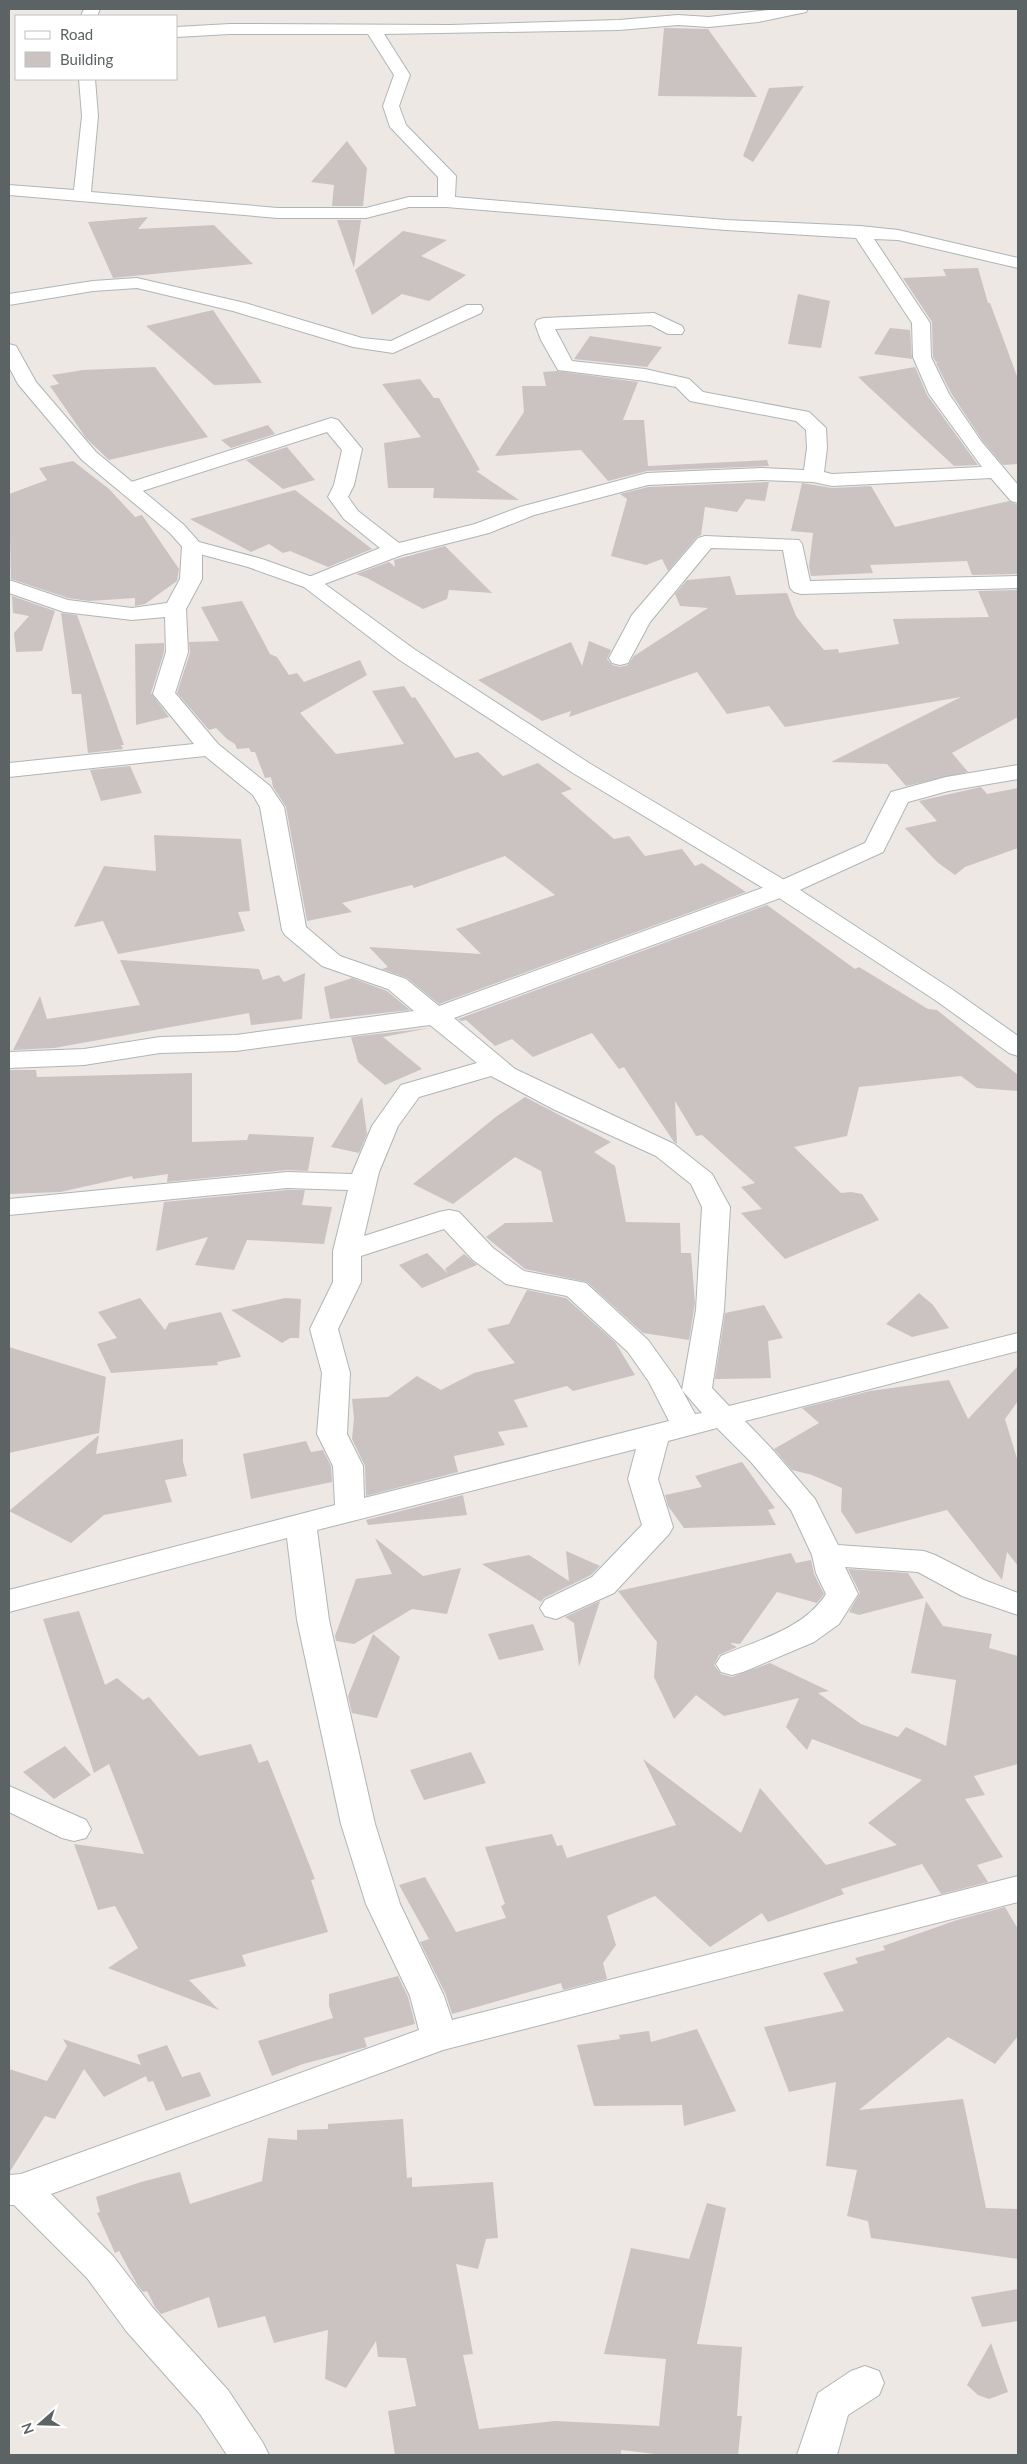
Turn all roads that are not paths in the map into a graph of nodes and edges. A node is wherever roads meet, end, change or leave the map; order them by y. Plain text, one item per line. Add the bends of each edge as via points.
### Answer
1 (800, 9) edge
2 (676, 14) edge
3 (374, 29) junction
4 (178, 32) edge
5 (87, 80) edge
6 (9, 190) edge
7 (82, 195) junction
8 (446, 202) junction
9 (860, 231) junction
10 (1018, 264) edge
11 (9, 300) edge
12 (474, 309) dead end
13 (675, 330) dead end
14 (9, 350) edge
15 (996, 472) junction
16 (813, 476) junction
17 (129, 489) junction
18 (1018, 498) edge
19 (192, 546) junction
20 (395, 550) junction
21 (1018, 582) edge
22 (311, 583) junction
23 (9, 586) edge
24 (175, 609) junction
25 (620, 658) dead end
26 (210, 749) junction
27 (9, 770) edge
28 (1018, 772) edge
29 (782, 889) junction
30 (437, 1016) junction
31 (1018, 1048) edge
32 (9, 1060) edge
33 (496, 1066) junction
34 (363, 1182) junction
35 (9, 1207) edge
36 (347, 1251) junction
37 (1018, 1342) edge
38 (724, 1416) junction
39 (686, 1426) junction
40 (655, 1434) junction
41 (350, 1512) junction
42 (301, 1524) junction
43 (827, 1554) junction
44 (9, 1601) edge
45 (1018, 1604) edge
46 (556, 1608) dead end
47 (732, 1664) dead end
48 (9, 1798) edge
49 (74, 1829) dead end
50 (1018, 1889) edge
51 (439, 2037) junction
52 (16, 2189) edge
53 (865, 2383) dead end
54 (249, 2455) edge
55 (817, 2455) edge

1 - 2 street via 708,22
2 - 3 street via 619,26
3 - 4 street
3 - 8 street via 402,75 390,106 398,127 447,176
5 - 7 street via 90,116
6 - 7 street
7 - 8 street via 278,213 366,213 409,202
8 - 9 street via 726,226
9 - 10 street via 898,235
9 - 15 street via 921,323 922,357 939,394
11 - 12 street via 93,286 137,283 238,307 360,343 393,347
13 - 16 street via 654,320 544,324 566,366 645,375 682,383 697,397 802,416 816,428
14 - 17 street via 28,384 89,456
15 - 16 street via 832,480
15 - 18 street
16 - 20 street via 762,474 647,479 527,511 482,529
17 - 19 street via 177,529
17 - 20 street via 331,424 352,449 338,497 351,515
19 - 22 street
19 - 24 street via 191,579
20 - 22 street
21 - 25 street via 801,588 792,544 704,542 640,620
22 - 29 street via 406,654 581,768
23 - 24 street via 64,606 132,614
24 - 26 street via 177,652 164,694
26 - 27 street
26 - 30 street via 262,791 272,807 294,930 331,961 397,984
28 - 29 street via 946,784 899,797 875,847
29 - 30 street
29 - 31 street via 944,995
30 - 32 street via 236,1043 160,1045 84,1057
30 - 33 street
33 - 34 street via 410,1091 385,1126
33 - 38 street via 506,1075 562,1103 665,1150 702,1180 716,1207 710,1310 697,1390
34 - 35 street via 286,1180
34 - 36 street
36 - 39 street via 449,1218 483,1254 516,1278 576,1290 582,1295 638,1346 662,1380
36 - 41 street via 347,1282 324,1329 336,1374 332,1434 348,1466
37 - 38 street
38 - 39 street
38 - 43 street via 804,1506
39 - 40 street
40 - 41 street
40 - 46 street via 643,1479 658,1527 603,1585
41 - 42 street
42 - 44 street
42 - 51 street via 314,1620 358,1824 383,1904 427,1996
43 - 45 street via 924,1562 973,1588
43 - 47 street via 830,1573 842,1594 828,1616 803,1634
48 - 49 street
50 - 51 street
51 - 52 street
52 - 54 street via 100,2267 140,2320 214,2402
53 - 55 street via 832,2405

